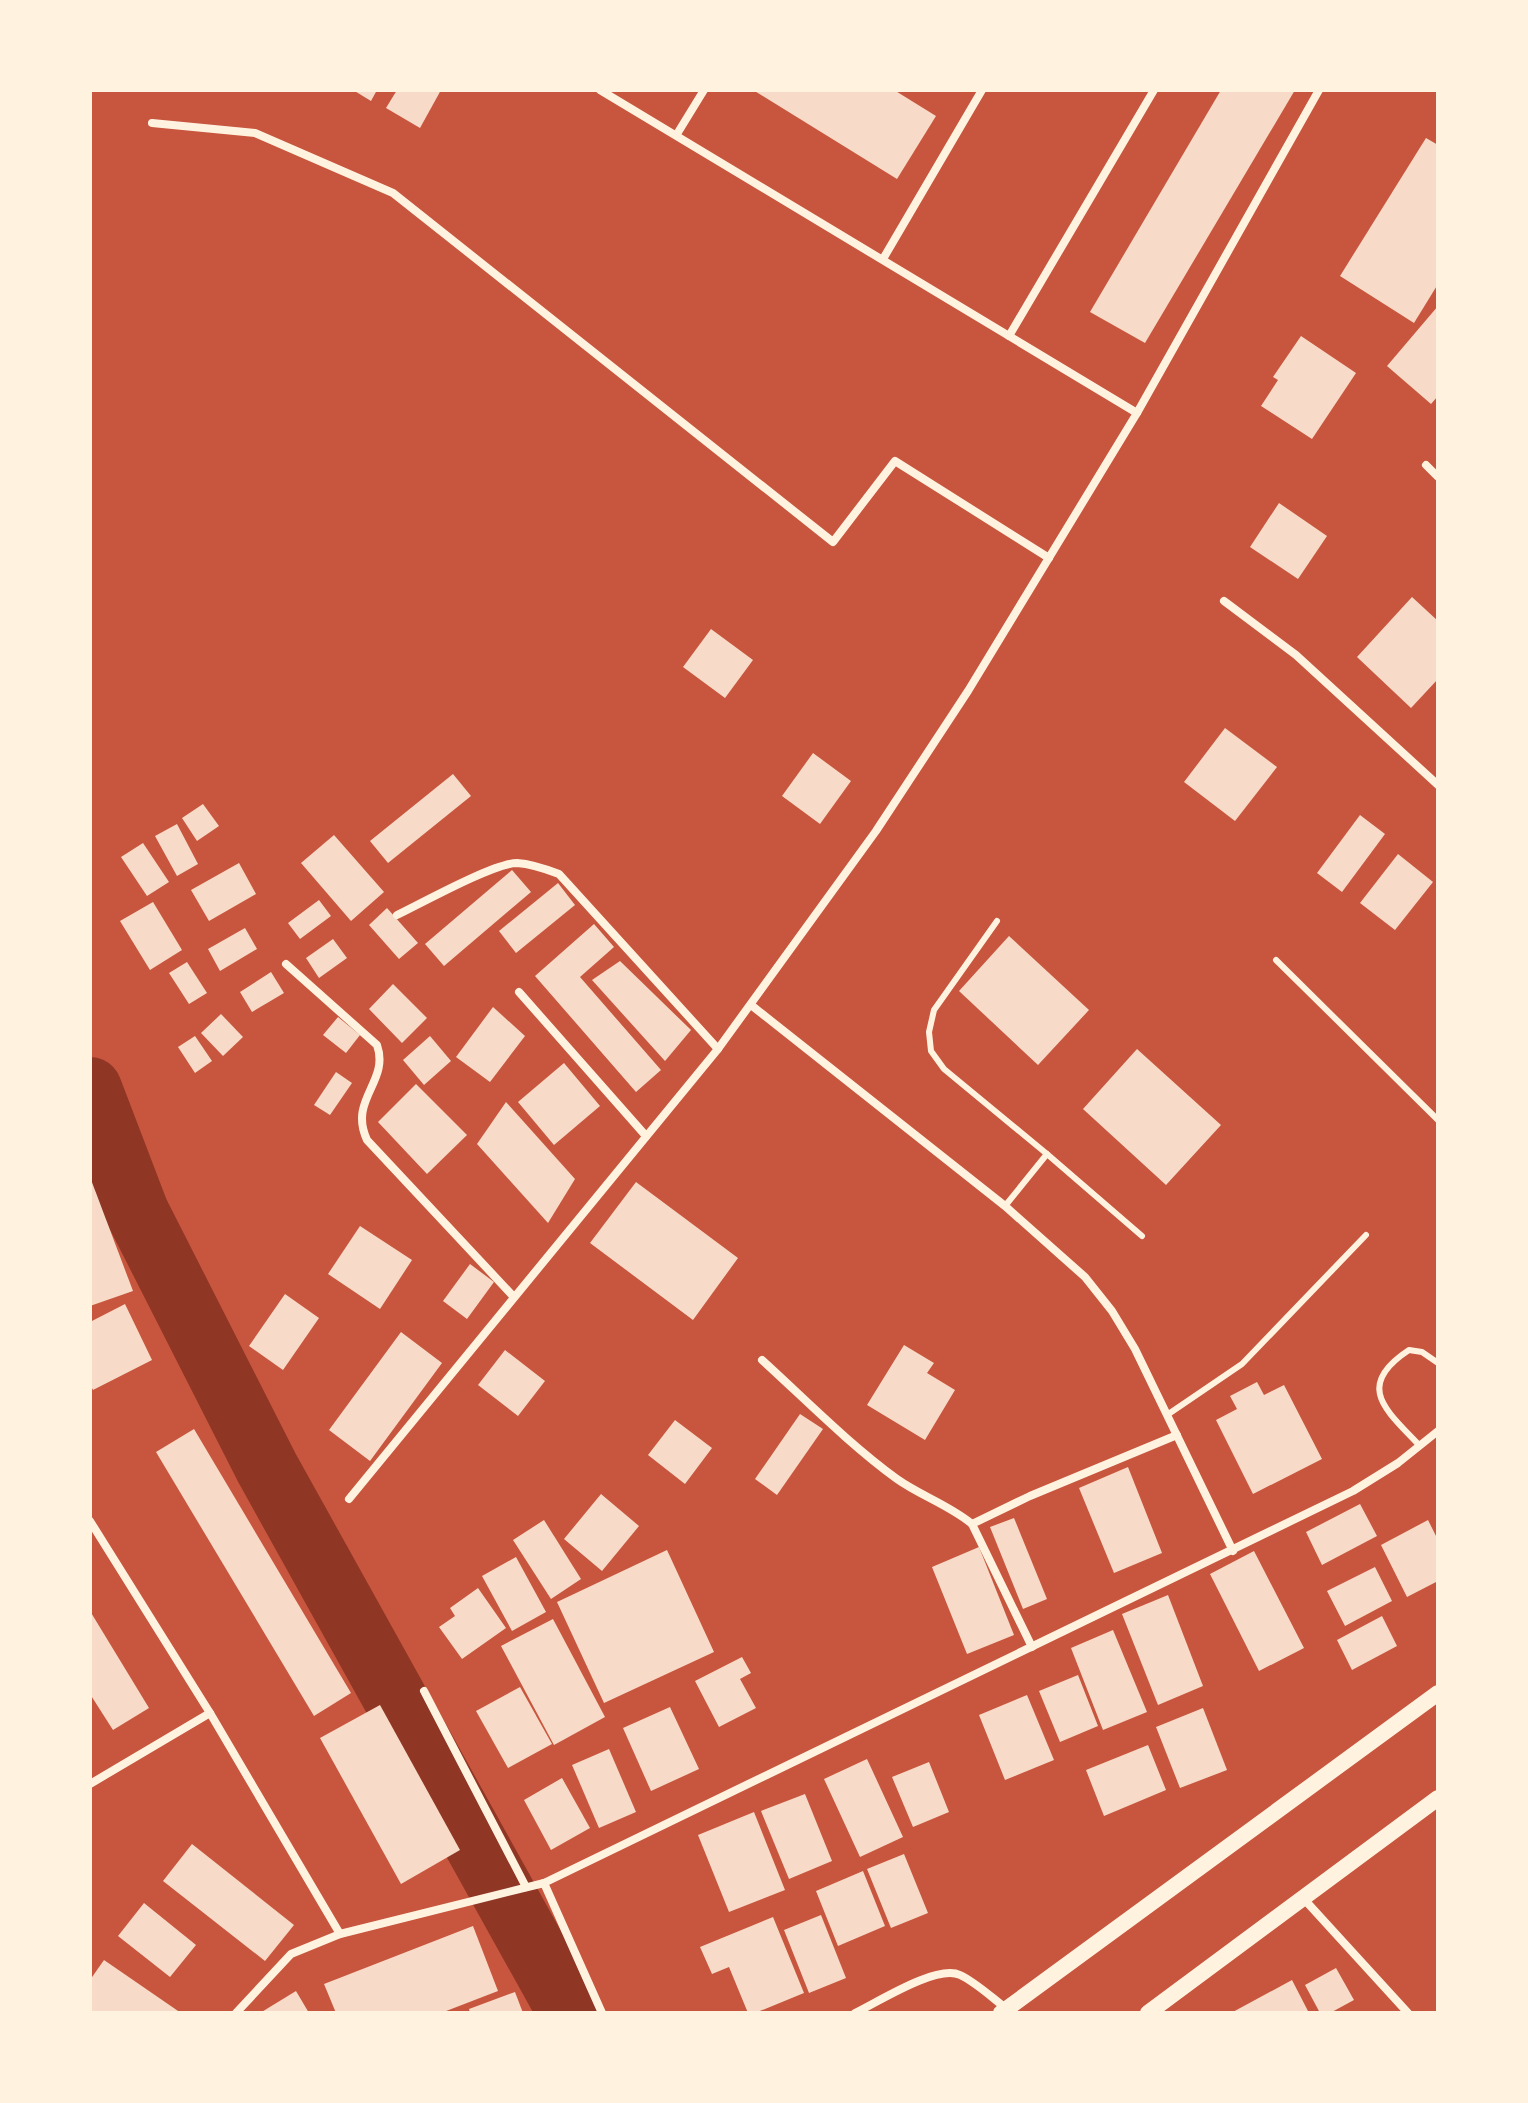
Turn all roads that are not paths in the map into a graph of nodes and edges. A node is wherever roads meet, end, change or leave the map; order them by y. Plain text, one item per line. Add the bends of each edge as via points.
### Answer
1 (600, 90) edge
2 (704, 90) edge
3 (982, 90) edge
4 (1154, 90) edge
5 (1319, 90) edge
6 (152, 123) dead end
7 (677, 134) junction
8 (883, 259) junction
9 (1009, 336) junction
10 (1137, 413) junction
11 (1426, 465) dead end
12 (1438, 477) edge
13 (1049, 558) junction
14 (1224, 601) dead end
15 (1438, 785) edge
16 (397, 915) dead end
17 (997, 921) dead end
18 (1276, 960) dead end
19 (286, 964) dead end
20 (519, 992) dead end
21 (751, 1005) junction
22 (718, 1049) junction
23 (1438, 1120) edge
24 (646, 1136) junction
25 (1047, 1154) junction
26 (1005, 1206) junction
27 (1366, 1235) dead end
28 (1142, 1236) dead end
29 (513, 1296) junction
30 (762, 1360) dead end
31 (1438, 1363) edge
32 (1167, 1415) junction
33 (1438, 1431) edge
34 (1177, 1435) junction
35 (1419, 1445) junction
36 (349, 1499) dead end
37 (90, 1521) edge
38 (972, 1524) junction
39 (1233, 1551) junction
40 (1032, 1647) junction
41 (424, 1691) dead end
42 (1438, 1693) edge
43 (210, 1713) junction
44 (90, 1784) edge
45 (1438, 1798) edge
46 (544, 1883) junction
47 (522, 1888) junction
48 (1303, 1898) junction
49 (340, 1934) junction
50 (1004, 2011) edge
51 (236, 2013) edge
52 (602, 2013) edge
53 (855, 2013) edge
54 (1148, 2013) edge
55 (1408, 2013) edge

1 - 7 street
2 - 7 street
3 - 8 street
4 - 9 street
5 - 10 street
6 - 13 street via 255,133 393,193 833,542 895,461
7 - 8 street
8 - 9 street
9 - 10 street
10 - 13 street
11 - 12 street
13 - 21 street via 876,831
14 - 15 street via 1296,655
16 - 22 street via 515,863 559,874
17 - 25 lane via 934,1010 931,1051 944,1069
18 - 23 lane
19 - 29 street via 377,1045 382,1057 379,1071 359,1125 367,1140
20 - 24 street
21 - 22 street
21 - 26 street
22 - 24 street
24 - 29 street
25 - 26 lane
25 - 28 lane
26 - 32 street via 1085,1277 1112,1311
27 - 32 lane via 1242,1364
29 - 36 street
30 - 38 street via 900,1481
31 - 35 lane via 1409,1350 1379,1378 1383,1406
32 - 34 street
33 - 35 street
34 - 38 street
34 - 39 street
35 - 39 street via 1353,1491
37 - 43 street
38 - 40 street
39 - 40 street
40 - 46 street
41 - 47 street
42 - 50 main road
43 - 44 street
43 - 49 street
45 - 48 main road
46 - 47 street
46 - 52 street
47 - 49 street
48 - 54 main road
48 - 55 street
49 - 51 street via 291,1954
50 - 53 street via 959,1974 944,1972

